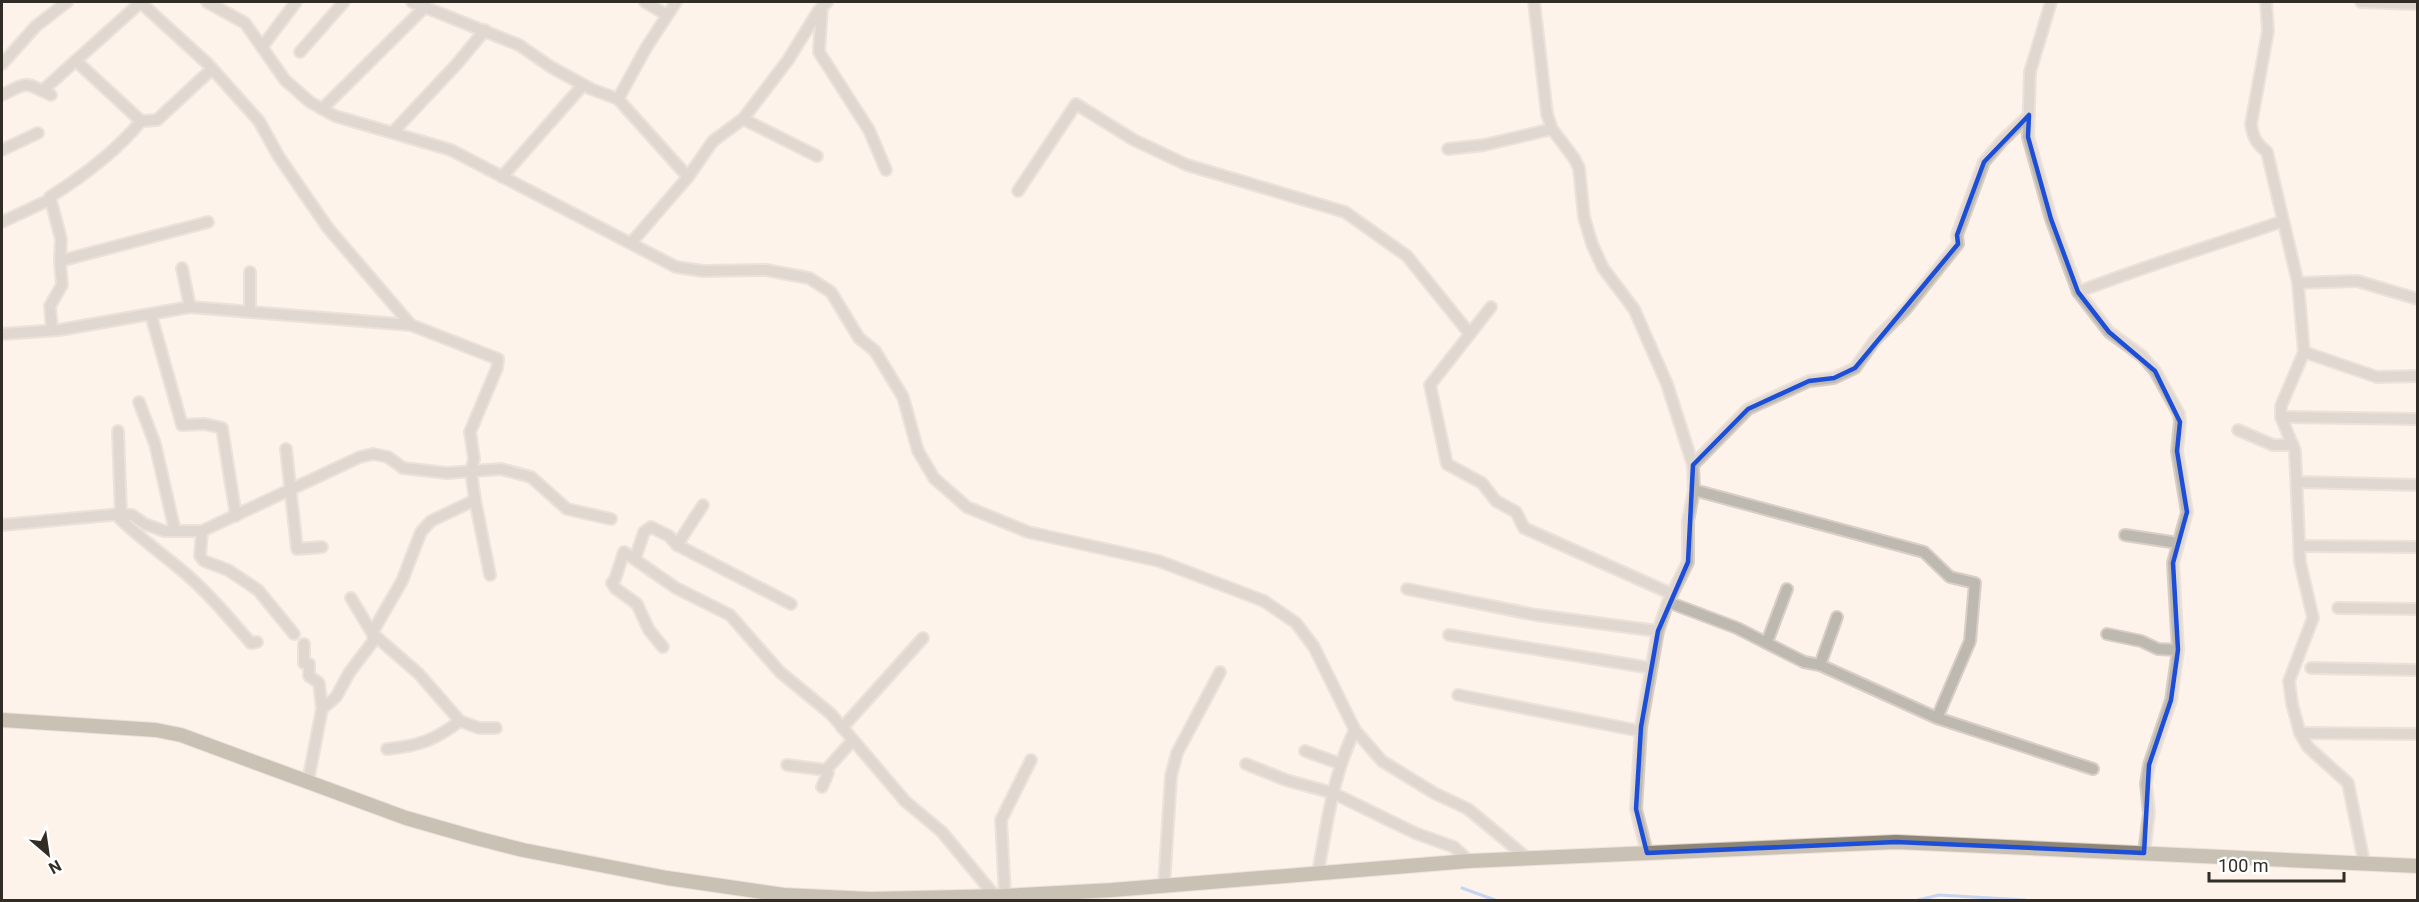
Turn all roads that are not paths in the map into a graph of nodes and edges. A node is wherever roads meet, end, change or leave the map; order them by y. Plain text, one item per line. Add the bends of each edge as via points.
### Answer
1 (67, 2) edge
2 (140, 2) edge
3 (207, 2) edge
4 (296, 2) edge
5 (344, 2) edge
6 (412, 2) edge
7 (645, 2) edge
8 (676, 2) edge
9 (1534, 2) edge
10 (2051, 2) edge
11 (2266, 2) edge
12 (2361, 2) edge
13 (823, 3) edge
14 (2418, 4) edge
15 (425, 7) junction
16 (668, 15) junction
17 (485, 30) junction
18 (262, 47) junction
19 (300, 52) dead end
20 (76, 61) junction
21 (2, 64) edge
22 (212, 69) junction
23 (583, 85) junction
24 (2, 94) edge
25 (618, 99) junction
26 (322, 109) junction
27 (2029, 115) junction
28 (743, 119) junction
29 (141, 121) junction
30 (1552, 129) junction
31 (393, 132) junction
32 (38, 133) dead end
33 (1448, 149) dead end
34 (2, 150) edge
35 (817, 156) dead end
36 (886, 170) dead end
37 (502, 177) junction
38 (688, 177) junction
39 (1018, 191) dead end
40 (49, 200) junction
41 (2283, 221) junction
42 (2, 222) edge
43 (208, 222) dead end
44 (631, 243) junction
45 (60, 261) junction
46 (182, 268) dead end
47 (250, 272) dead end
48 (2298, 283) junction
49 (2078, 292) junction
50 (2418, 299) edge
51 (190, 307) junction
52 (1491, 307) dead end
53 (250, 311) junction
54 (151, 315) junction
55 (411, 325) junction
56 (52, 330) junction
57 (2, 334) edge
58 (1470, 334) junction
59 (2304, 352) junction
60 (2418, 376) edge
61 (139, 402) dead end
62 (2282, 417) junction
63 (2418, 419) edge
64 (2238, 430) dead end
65 (118, 431) dead end
66 (2293, 445) junction
67 (286, 449) dead end
68 (1693, 465) junction
69 (471, 471) junction
70 (2298, 482) junction
71 (2418, 485) edge
72 (291, 489) junction
73 (1694, 489) junction
74 (475, 500) junction
75 (703, 505) dead end
76 (118, 514) junction
77 (236, 516) junction
78 (611, 519) dead end
79 (2, 525) edge
80 (175, 531) junction
81 (202, 531) junction
82 (2125, 535) dead end
83 (2178, 543) junction
84 (677, 545) junction
85 (2300, 546) junction
86 (322, 547) dead end
87 (2418, 547) edge
88 (635, 559) junction
89 (490, 575) dead end
90 (1407, 589) dead end
91 (1787, 589) dead end
92 (351, 598) dead end
93 (1670, 598) junction
94 (791, 604) dead end
95 (2338, 608) dead end
96 (2418, 609) edge
97 (1837, 617) dead end
98 (1658, 631) junction
99 (372, 633) junction
100 (294, 634) dead end
101 (2107, 634) dead end
102 (1449, 635) dead end
103 (923, 638) dead end
104 (257, 642) dead end
105 (1767, 642) junction
106 (304, 644) dead end
107 (663, 647) dead end
108 (2178, 650) junction
109 (1820, 665) junction
110 (1651, 668) junction
111 (2311, 668) dead end
112 (2418, 670) edge
113 (1220, 672) dead end
114 (1458, 695) dead end
115 (322, 709) junction
116 (1936, 718) junction
117 (2, 720) edge
118 (460, 721) junction
119 (496, 728) dead end
120 (842, 728) junction
121 (1355, 730) junction
122 (1640, 730) junction
123 (2300, 733) junction
124 (2418, 734) edge
125 (852, 741) junction
126 (387, 749) dead end
127 (1305, 751) dead end
128 (1031, 760) dead end
129 (1246, 764) dead end
130 (1341, 764) junction
131 (787, 765) dead end
132 (2093, 769) dead end
133 (826, 771) junction
134 (308, 781) junction
135 (822, 787) dead end
136 (1333, 793) junction
137 (1647, 853) junction
138 (2144, 853) junction
139 (1527, 858) junction
140 (1468, 861) junction
141 (2364, 862) junction
142 (2418, 866) edge
143 (1318, 872) junction
144 (1164, 886) junction
145 (1000, 896) junction

1 - 21 street via 36,26
2 - 20 street
2 - 22 street
3 - 18 street via 245,23
4 - 18 street
5 - 19 street
6 - 15 street
7 - 16 street
8 - 16 street
9 - 30 street via 1546,114
10 - 27 street via 2030,72
11 - 41 street via 2268,31 2251,124 2258,145 2267,152
12 - 14 street
13 - 28 street via 788,60
13 - 36 street via 819,52 869,130
15 - 17 street
15 - 26 street
16 - 25 street
17 - 23 street via 519,45
17 - 31 street
18 - 26 street via 285,80
20 - 24 street via 47,93 24,83
20 - 29 street
22 - 29 street via 157,120
22 - 55 street via 259,121 328,228
23 - 25 street
23 - 37 street
25 - 38 street
26 - 31 street
27 - 49 street via 2028,137 2051,219
27 - 68 street via 1984,162 1957,235 1958,244 1855,368 1834,378 1809,381 1748,409
28 - 35 street
28 - 38 street via 713,141
29 - 40 street via 121,144
30 - 33 street
30 - 68 street via 1579,168 1584,217 1592,244 1603,268 1634,309 1667,384
31 - 37 street via 452,150
32 - 34 street
37 - 44 street
38 - 44 street
39 - 58 street via 1076,104 1134,140 1187,165 1345,212 1407,256
40 - 42 street
40 - 45 street via 61,239
41 - 48 street
41 - 49 street
43 - 45 street
44 - 121 street via 676,267 703,271 766,270 809,278 831,292 903,397 918,451 934,478 967,507 1028,531 1160,561 1264,601 1296,623 1314,647
45 - 56 street via 62,285 50,306
46 - 51 street
47 - 53 street
48 - 50 street via 2357,281
48 - 59 street
49 - 83 street via 2109,332 2155,370 2179,414 2176,451 2187,512
51 - 53 street
51 - 54 street
52 - 58 street
53 - 55 street
54 - 56 street
54 - 77 street via 182,425 222,428
55 - 69 street via 498,359 470,432 474,459
56 - 57 street
58 - 93 street via 1430,384 1448,464 1482,483 1496,501 1516,512 1524,528
59 - 60 street via 2377,377
59 - 62 street via 2281,406
61 - 80 street via 154,444
62 - 63 street
62 - 66 street
64 - 66 street via 2273,445
65 - 76 street
66 - 70 street
67 - 72 street
68 - 73 street
69 - 72 street via 447,473 403,468 388,457 373,454
69 - 74 street
69 - 78 street via 501,469 531,477 567,509
70 - 71 street
70 - 85 street
72 - 77 street
72 - 86 street via 297,549
73 - 93 street via 1688,562
73 - 116 street via 1924,552 1950,577 1975,584 1970,641
74 - 89 street
74 - 99 street via 431,521 422,532 402,581
75 - 84 street
76 - 79 street
76 - 80 street via 132,515 146,524
76 - 104 street via 139,538 219,606 251,643
77 - 81 street
80 - 81 street
81 - 100 street via 200,556 204,561 228,570 258,590
82 - 83 street
83 - 108 street via 2173,563
84 - 88 street via 669,536 648,527
84 - 94 street
85 - 87 street
85 - 123 street via 2313,618 2289,681
88 - 107 street via 624,552 612,583 637,604 649,630
88 - 120 street via 676,588 730,615 780,672 831,714
90 - 98 street via 1536,615
91 - 105 street
92 - 99 street
93 - 98 street
93 - 105 street
95 - 96 street
97 - 109 street
98 - 110 street
99 - 115 street via 374,640 336,697
99 - 118 street via 419,674
101 - 108 street via 2158,649
102 - 110 street
103 - 120 street
105 - 109 street via 1804,662
106 - 115 street via 302,658 309,664 309,676 320,683
108 - 138 street via 2171,700 2149,765
109 - 116 street
110 - 122 street
111 - 112 street
113 - 144 street via 1177,753 1171,776
114 - 122 street
115 - 134 street
116 - 132 street
117 - 134 main road via 156,730 181,735
118 - 119 street via 479,728
118 - 126 street via 415,747
120 - 125 street
121 - 130 street
121 - 139 street via 1382,761 1434,793 1468,808
122 - 137 street via 1636,809
123 - 124 street
123 - 141 street via 2308,747 2348,783
125 - 133 street
125 - 145 street via 905,801 942,832
127 - 130 street
128 - 145 street via 1001,820
129 - 136 street
130 - 136 street
131 - 133 street
133 - 135 street
134 - 145 main road via 406,818 476,838 667,878 784,895 870,899
136 - 140 street via 1415,833 1454,847
136 - 143 street
137 - 138 main road via 1896,842
137 - 139 main road
138 - 141 main road
139 - 140 main road
140 - 143 main road
141 - 142 main road
143 - 144 main road
144 - 145 main road

